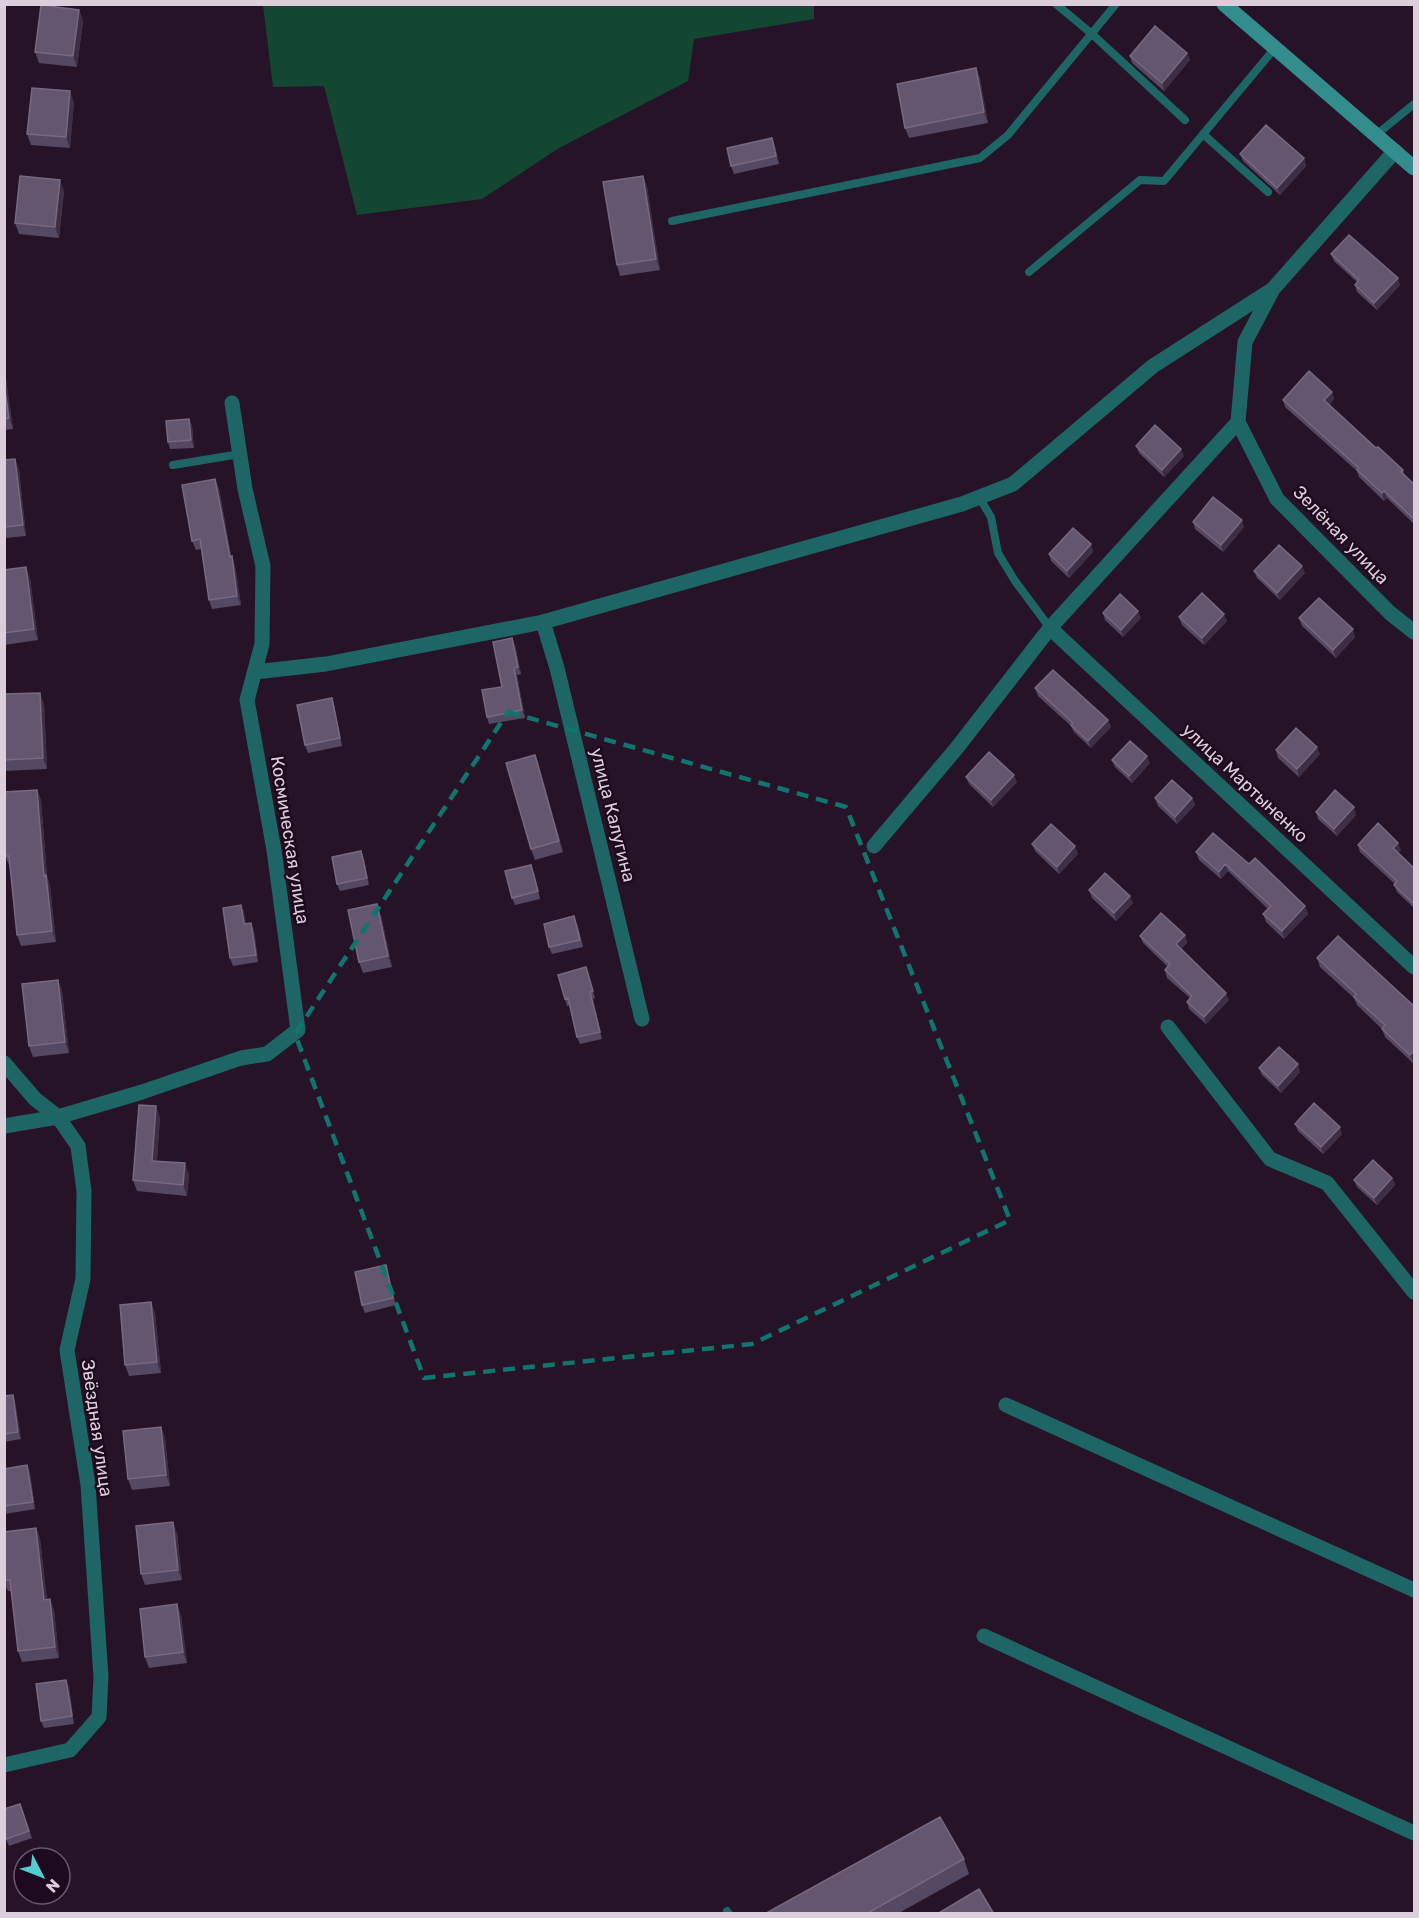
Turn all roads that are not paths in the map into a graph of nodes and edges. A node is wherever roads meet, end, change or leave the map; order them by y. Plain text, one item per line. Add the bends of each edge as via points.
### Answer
1 (1056, 4) edge
2 (1116, 4) edge
3 (1224, 4) edge
4 (1092, 34) junction
5 (1275, 48) junction
6 (1414, 104) edge
7 (1185, 120) dead end
8 (1203, 134) junction
9 (1376, 135) junction
10 (1395, 151) junction
11 (1414, 168) edge
12 (1268, 192) edge
13 (672, 221) dead end
14 (1029, 272) dead end
15 (1273, 289) junction
16 (232, 403) dead end
17 (1238, 422) junction
18 (240, 454) junction
19 (173, 465) dead end
20 (979, 497) junction
21 (543, 622) junction
22 (1050, 628) junction
23 (1414, 632) edge
24 (255, 672) junction
25 (874, 846) dead end
26 (1414, 967) edge
27 (642, 1019) dead end
28 (1168, 1027) dead end
29 (4, 1063) edge
30 (58, 1117) junction
31 (4, 1126) edge
32 (1414, 1292) edge
33 (1006, 1405) dead end
34 (1414, 1590) edge
35 (984, 1636) dead end
36 (4, 1765) edge
37 (1414, 1833) edge

1 - 4 lane
2 - 4 lane
3 - 5 main road
4 - 7 lane
4 - 13 lane via 1008,135 980,158
5 - 8 lane
5 - 9 main road
6 - 9 lane
8 - 12 lane
8 - 14 lane via 1164,181 1140,180
9 - 10 main road
10 - 11 main road
10 - 15 street
15 - 17 street via 1245,342
15 - 20 street via 1153,366 1013,484
16 - 18 street, Космическая улица
17 - 22 street
17 - 23 street, Зелёная улица via 1277,499 1390,613
18 - 19 lane
18 - 24 street, Космическая улица via 263,566 262,645
20 - 21 street
20 - 22 lane via 991,516 998,553
21 - 24 street via 326,664
21 - 27 street, улица Калугина via 558,668
22 - 25 street
22 - 26 street, улица Мартыненко
24 - 30 street, Космическая улица via 247,700 274,850 298,1030 267,1054 241,1058
28 - 32 street via 1270,1159 1327,1183
29 - 30 street, Звёздная улица via 35,1099
30 - 31 street
30 - 36 street, Звёздная улица via 78,1146 84,1191 83,1279 66,1350 88,1485 101,1677 99,1717 70,1750
33 - 34 street
35 - 37 street

